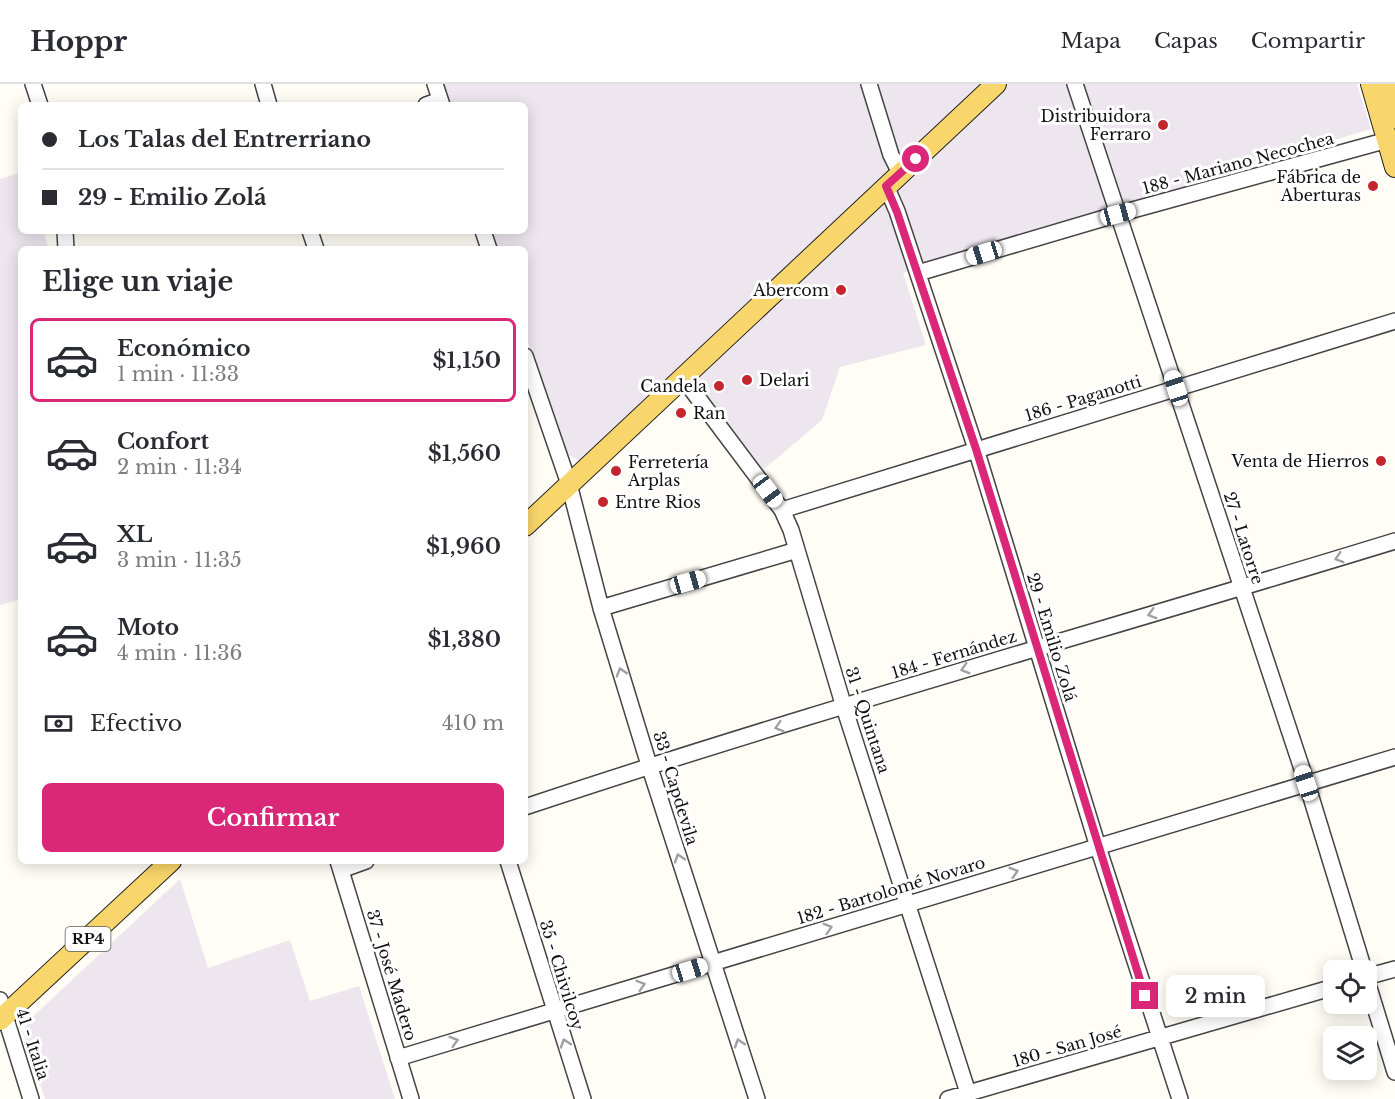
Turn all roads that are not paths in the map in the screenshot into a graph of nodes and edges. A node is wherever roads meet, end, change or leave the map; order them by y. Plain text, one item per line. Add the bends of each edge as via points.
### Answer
1 (33, 84) edge
2 (263, 84) edge
3 (435, 84) edge
4 (869, 84) edge
5 (996, 84) edge
6 (1074, 84) edge
7 (1371, 84) edge
8 (1385, 84) edge
9 (39, 102) edge
10 (268, 102) edge
11 (436, 102) edge
12 (1395, 118) edge
13 (1391, 140) edge
14 (1395, 167) edge
15 (893, 180) junction
16 (1118, 214) junction
17 (918, 273) junction
18 (1395, 321) edge
19 (528, 365) edge
20 (683, 378) junction
21 (1176, 388) junction
22 (976, 449) junction
23 (569, 484) junction
24 (782, 510) junction
25 (528, 523) edge
26 (1395, 541) edge
27 (797, 550) junction
28 (1241, 588) junction
29 (602, 608) junction
30 (1036, 647) junction
31 (844, 707) junction
32 (1395, 757) edge
33 (650, 765) junction
34 (1306, 783) junction
35 (528, 806) edge
36 (1098, 847) junction
37 (168, 864) edge
38 (509, 864) edge
39 (339, 865) edge
40 (909, 904) junction
41 (1361, 960) edge
42 (713, 963) junction
43 (1395, 969) edge
44 (1377, 974) edge
45 (1323, 990) edge
46 (554, 1011) junction
47 (2, 1012) edge
48 (1377, 1013) edge
49 (1159, 1038) junction
50 (398, 1058) junction
51 (1395, 1072) edge
52 (969, 1096) edge
53 (31, 1099) edge
54 (411, 1099) edge
55 (583, 1099) edge
56 (757, 1099) edge
57 (948, 1099) edge
58 (1180, 1099) edge

1 - 9 street
2 - 10 street
3 - 11 street
4 - 15 street, 29 - Emilio Zolá via 891,155
5 - 15 main road
6 - 16 street, 27 - Latorre
7 - 13 main road
8 - 12 main road
13 - 14 main road
13 - 16 street, 188 - Mariano Necochea
15 - 17 street, 29 - Emilio Zolá via 897,212
15 - 20 main road
16 - 17 street, 188 - Mariano Necochea
16 - 21 street, 27 - Latorre
17 - 22 street, 29 - Emilio Zolá
18 - 21 street, 186 - Paganotti
19 - 23 street, 33 - Capdevila
20 - 23 main road
20 - 24 street, 31 - Quintana
21 - 22 street, 186 - Paganotti
21 - 28 street, 27 - Latorre
22 - 24 street, 186 - Paganotti
22 - 30 street, 29 - Emilio Zolá
23 - 25 main road
23 - 29 street, 33 - Capdevila
24 - 27 street, 31 - Quintana
26 -> 28 street, 184 - Fernández
27 - 29 street
27 - 31 street, 31 - Quintana
28 -> 30 street, 184 - Fernández
28 - 34 street, 27 - Latorre
33 -> 29 street, 33 - Capdevila
30 -> 31 street, 184 - Fernández
30 - 36 street, 29 - Emilio Zolá
31 -> 33 street, 184 - Fernández
31 - 40 street, 31 - Quintana
32 - 34 street, 182 - Bartolomé Novaro
33 - 35 street, 184 - Fernández
42 -> 33 street, 33 - Capdevila
34 - 36 street, 182 - Bartolomé Novaro
34 - 41 street, 27 - Latorre
40 -> 36 street, 182 - Bartolomé Novaro
36 - 49 street, 29 - Emilio Zolá
37 - 47 main road, RP4
38 - 46 street, 35 - Chivilcoy
39 - 50 street, 37 - José Madero
42 -> 40 street, 182 - Bartolomé Novaro
40 - 52 street, 31 - Quintana
46 -> 42 street, 182 - Bartolomé Novaro
56 -> 42 street, 33 - Capdevila
43 - 44 street
45 - 49 street, 180 - San José
50 -> 46 street, 182 - Bartolomé Novaro
55 -> 46 street, 35 - Chivilcoy
47 - 53 street, 41 - Italia
48 - 51 street
49 - 52 street, 180 - San José
49 - 58 street, 29 - Emilio Zolá
50 - 54 street, 37 - José Madero
52 - 57 street, 180 - San José

